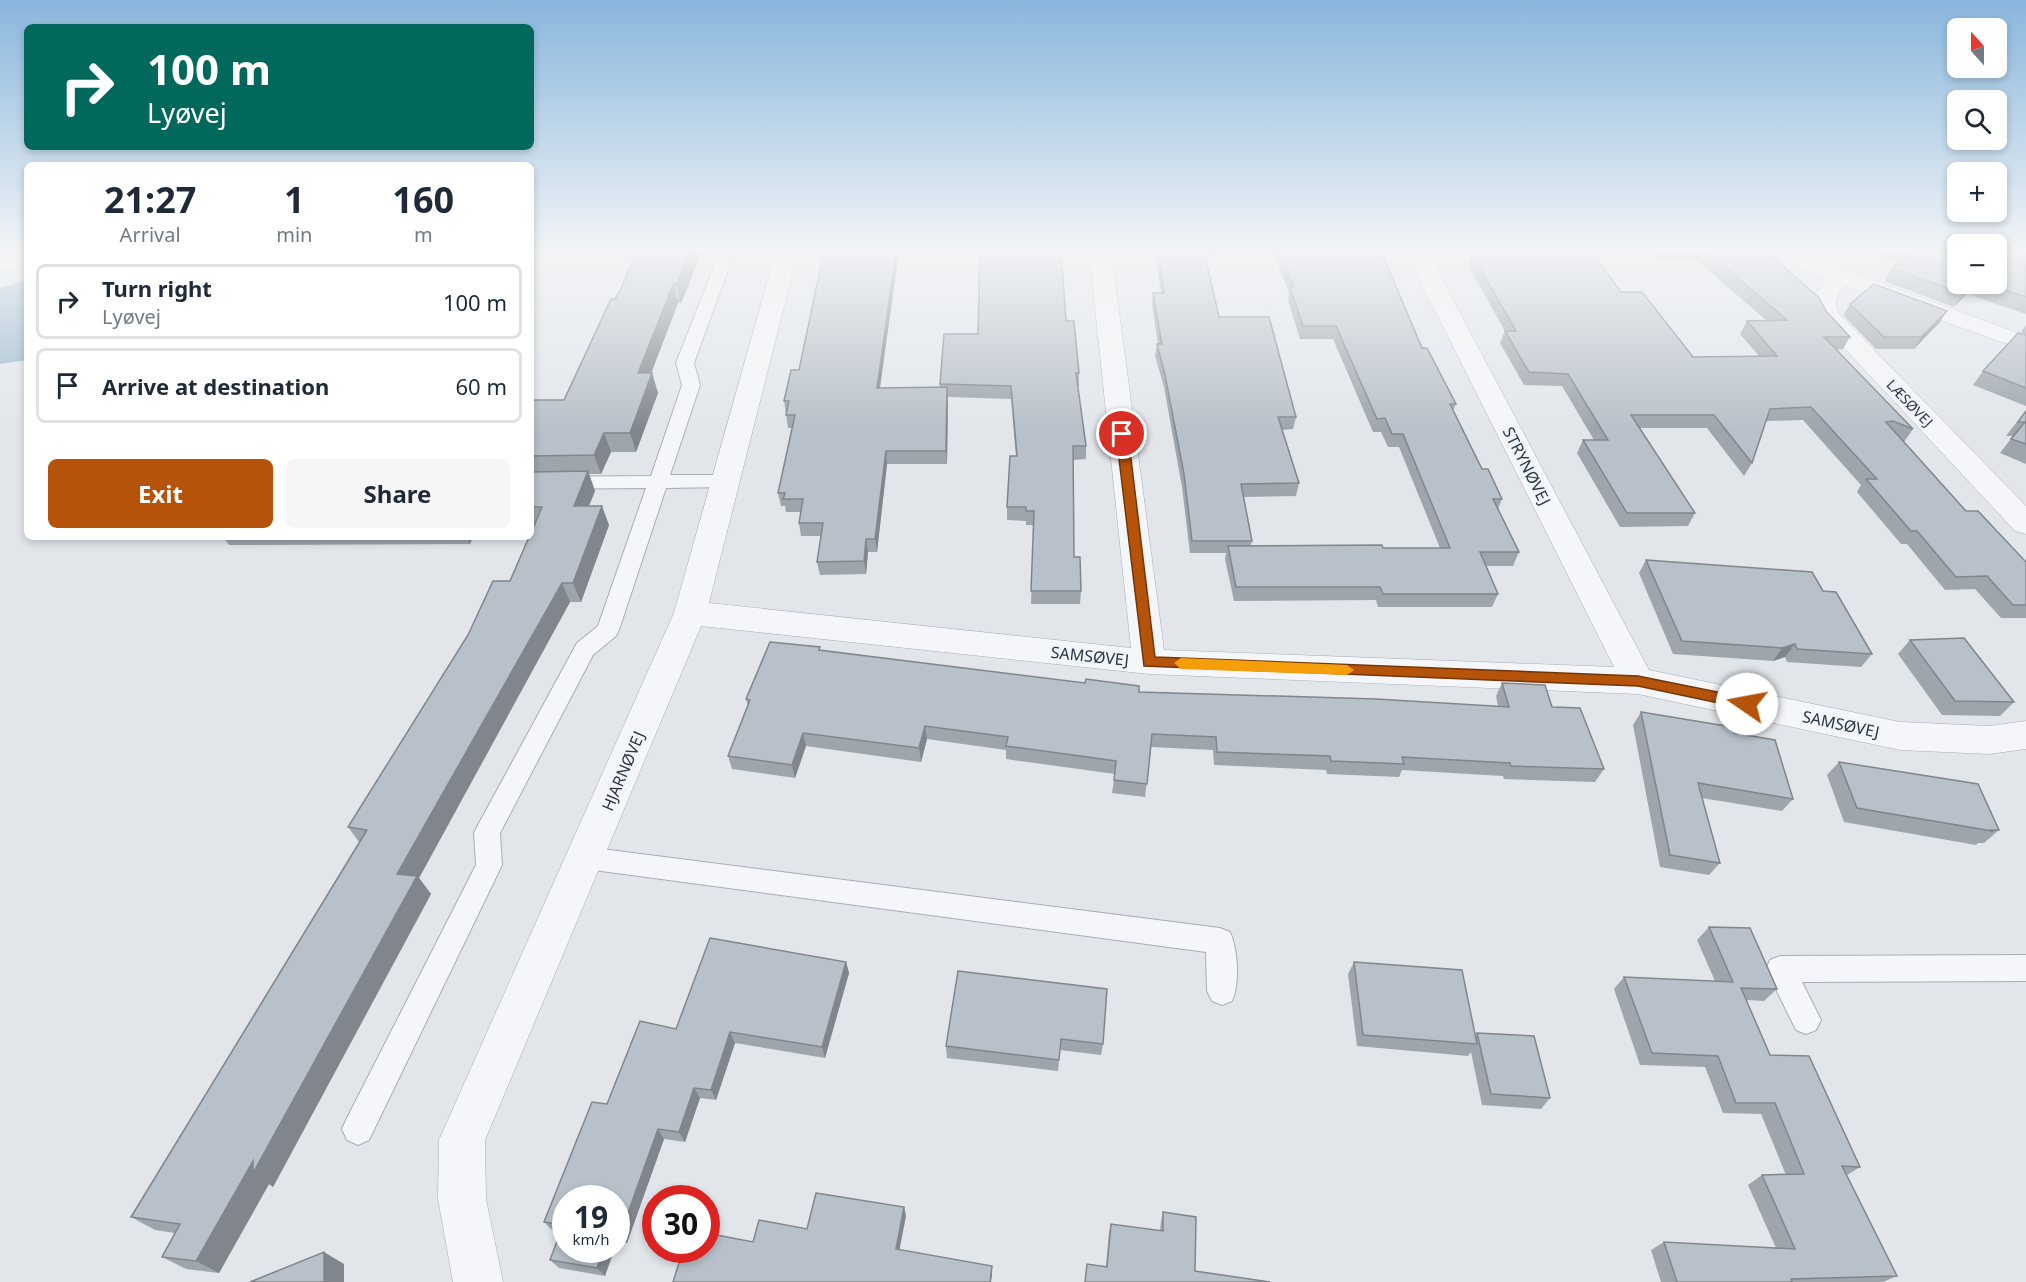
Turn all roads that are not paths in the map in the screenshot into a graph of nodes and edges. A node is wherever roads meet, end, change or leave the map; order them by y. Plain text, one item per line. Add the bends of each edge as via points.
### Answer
1 (705, 311) edge
2 (771, 311) edge
3 (1107, 311) edge
4 (1447, 311) edge
5 (1826, 311) edge
6 (1935, 311) edge
7 (2026, 344) edge
8 (658, 481) junction
9 (726, 481) junction
10 (534, 483) edge
11 (2026, 524) edge
12 (690, 613) junction
13 (1149, 662) junction
14 (1638, 681) junction
15 (2026, 735) edge
16 (586, 858) junction
17 (2026, 968) edge
18 (1222, 991) dead end
19 (1806, 1020) dead end
20 (358, 1129) dead end
21 (478, 1282) edge

1 - 8 lane via 684,363 691,385
2 - 9 street, HJARNØVEJ
3 - 13 street
4 - 14 street, STRYNØVEJ
5 - 11 street, LÆSØVEJ
6 - 7 street
8 - 9 lane
8 - 10 lane
8 - 20 lane via 608,630 585,649 488,832 489,865
9 - 12 street, HJARNØVEJ
12 - 13 street, SAMSØVEJ
12 - 16 street, HJARNØVEJ
13 - 14 street, SAMSØVEJ
14 - 15 street, SAMSØVEJ via 1900,736 1989,740
16 - 18 lane via 1220,941
16 - 21 street, HJARNØVEJ via 462,1140 462,1199
17 - 19 lane via 1780,969

